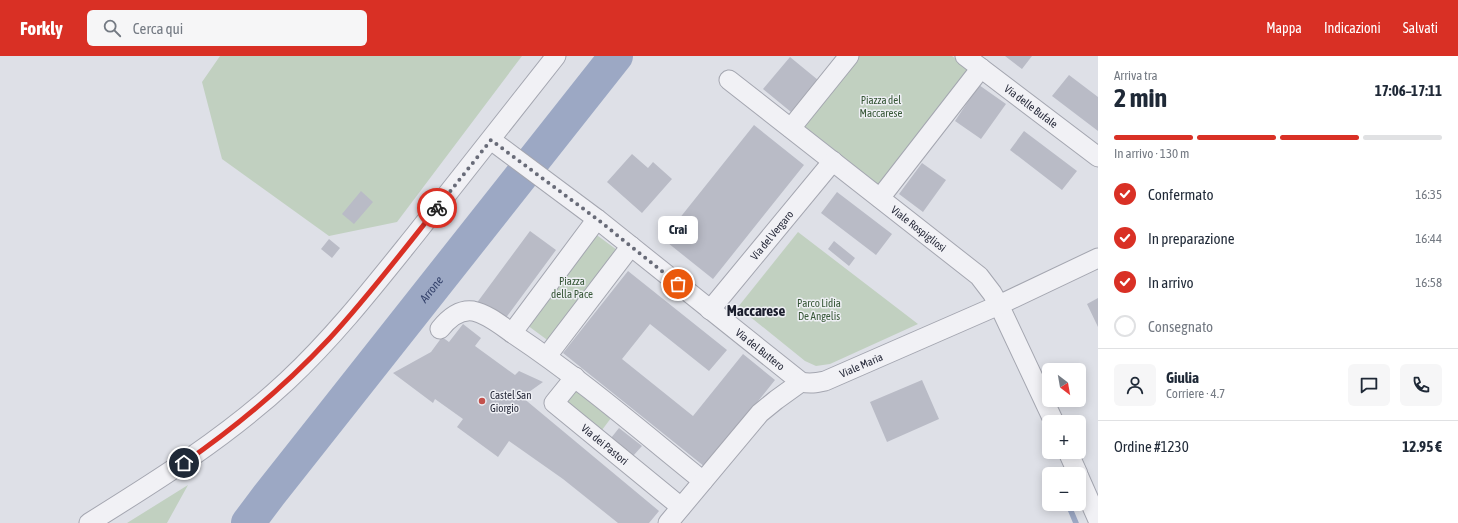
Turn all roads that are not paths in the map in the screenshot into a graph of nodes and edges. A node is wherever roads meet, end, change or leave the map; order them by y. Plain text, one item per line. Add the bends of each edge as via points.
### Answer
1 (556, 56) edge
2 (849, 56) edge
3 (965, 56) edge
4 (981, 68) junction
5 (729, 80) dead end
6 (791, 128) junction
7 (491, 140) junction
8 (1098, 157) edge
9 (833, 161) junction
10 (880, 198) junction
11 (597, 219) junction
12 (631, 246) junction
13 (1098, 258) edge
14 (999, 305) junction
15 (710, 310) junction
16 (440, 329) dead end
17 (512, 333) junction
18 (547, 356) junction
19 (574, 377) junction
20 (801, 382) junction
21 (1051, 415) edge
22 (703, 481) junction
23 (1086, 493) edge
24 (681, 507) junction
25 (1098, 520) edge
26 (89, 523) edge
27 (668, 523) edge

1 - 7 street
2 - 6 street
3 - 4 street, Via delle Bufale
4 - 8 street, Via delle Bufale
4 - 10 street
5 - 6 street, Viale Rospigliosi
6 - 9 street, Viale Rospigliosi
7 - 11 street, Via del Buttero
7 - 26 street via 355,309 287,381 201,451
9 - 10 street, Viale Rospigliosi
9 - 15 street, Via del Vergaro
10 - 14 street, Viale Rospigliosi via 974,271
11 - 12 street, Via del Buttero
11 - 17 street
12 - 15 street, Via del Buttero
12 - 18 street
13 - 14 street, Viale Maria
14 - 20 street, Viale Maria via 825,381 812,384
14 - 21 street, Viale Rospigliosi
15 - 20 street, Via del Buttero
16 - 17 street via 460,312 472,311
17 - 18 street
18 - 19 street
19 - 22 street
19 - 24 street, Via dei Pastori via 554,403
20 - 22 street via 760,413
22 - 24 street
23 - 25 street
24 - 27 street

